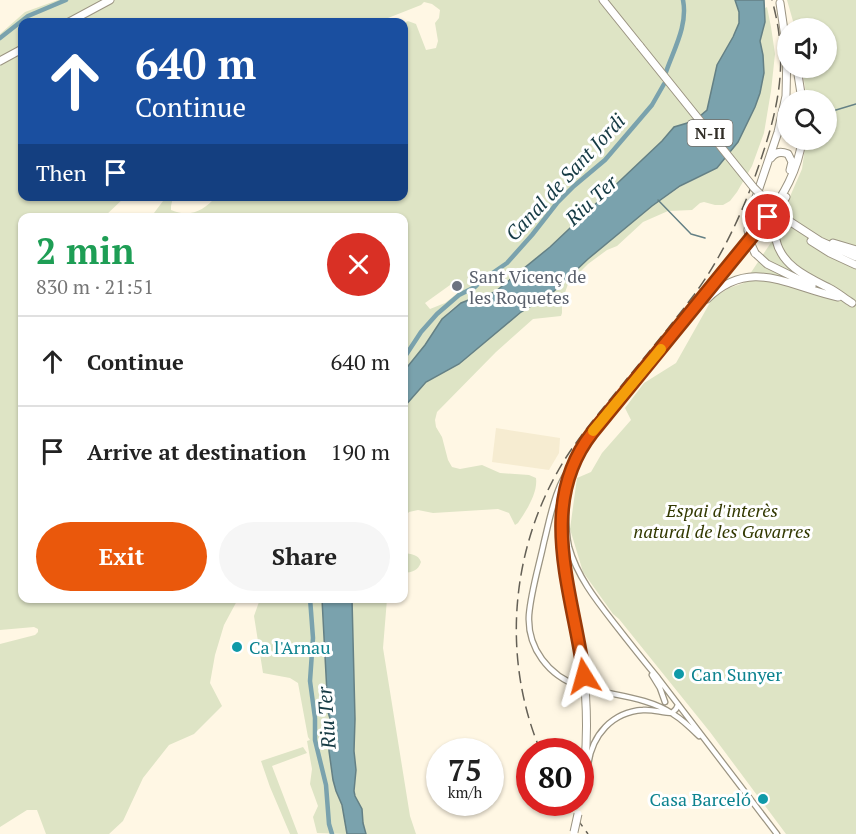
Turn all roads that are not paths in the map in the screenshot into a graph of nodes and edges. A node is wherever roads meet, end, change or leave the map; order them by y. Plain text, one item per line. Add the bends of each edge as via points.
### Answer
1 (110, 0) edge
2 (603, 0) edge
3 (76, 18) edge
4 (783, 18) edge
5 (785, 18) edge
6 (18, 50) edge
7 (0, 61) edge
8 (787, 78) edge
9 (800, 150) edge
10 (796, 166) junction
11 (766, 169) junction
12 (771, 212) junction
13 (795, 226) junction
14 (856, 250) edge
15 (856, 257) edge
16 (856, 265) edge
17 (838, 297) junction
18 (854, 304) edge
19 (680, 326) junction
20 (576, 459) junction
21 (648, 667) junction
22 (579, 686) dead end
23 (591, 689) dead end
24 (673, 698) junction
25 (665, 702) junction
26 (678, 705) junction
27 (664, 709) junction
28 (672, 713) junction
29 (586, 738) edge
30 (594, 742) edge
31 (706, 743) junction
32 (577, 816) edge
33 (574, 833) edge
34 (777, 834) edge

1 - 3 highway
2 - 13 highway, N-II, bridge via 754,188
4 - 5 highway via 780,3
6 - 7 highway
8 - 11 highway via 782,117
9 - 10 highway
10 - 12 highway
10 - 18 highway via 774,222 778,248 797,270
11 - 12 highway via 776,153 785,153 792,160
11 - 17 highway, bridge via 748,230 755,253 767,264
12 - 19 highway
13 - 14 highway
13 - 15 highway, N-II via 827,246
13 - 16 highway via 822,248
17 - 18 highway
17 - 19 highway via 771,277 749,277 718,289
19 - 20 highway via 590,436
20 - 21 street via 566,522 572,557 580,575
20 - 22 street via 553,510 529,620 532,640 543,661 559,676
20 - 29 highway via 564,499 561,541 580,645
21 - 24 street
21 - 25 street
23 - 27 street
24 - 25 street
24 - 26 street
25 - 27 street
26 - 28 street
26 - 31 street
27 - 28 street
28 - 30 street via 636,710 623,714 609,723
28 - 31 street
31 - 34 street
32 - 33 highway, bridge

